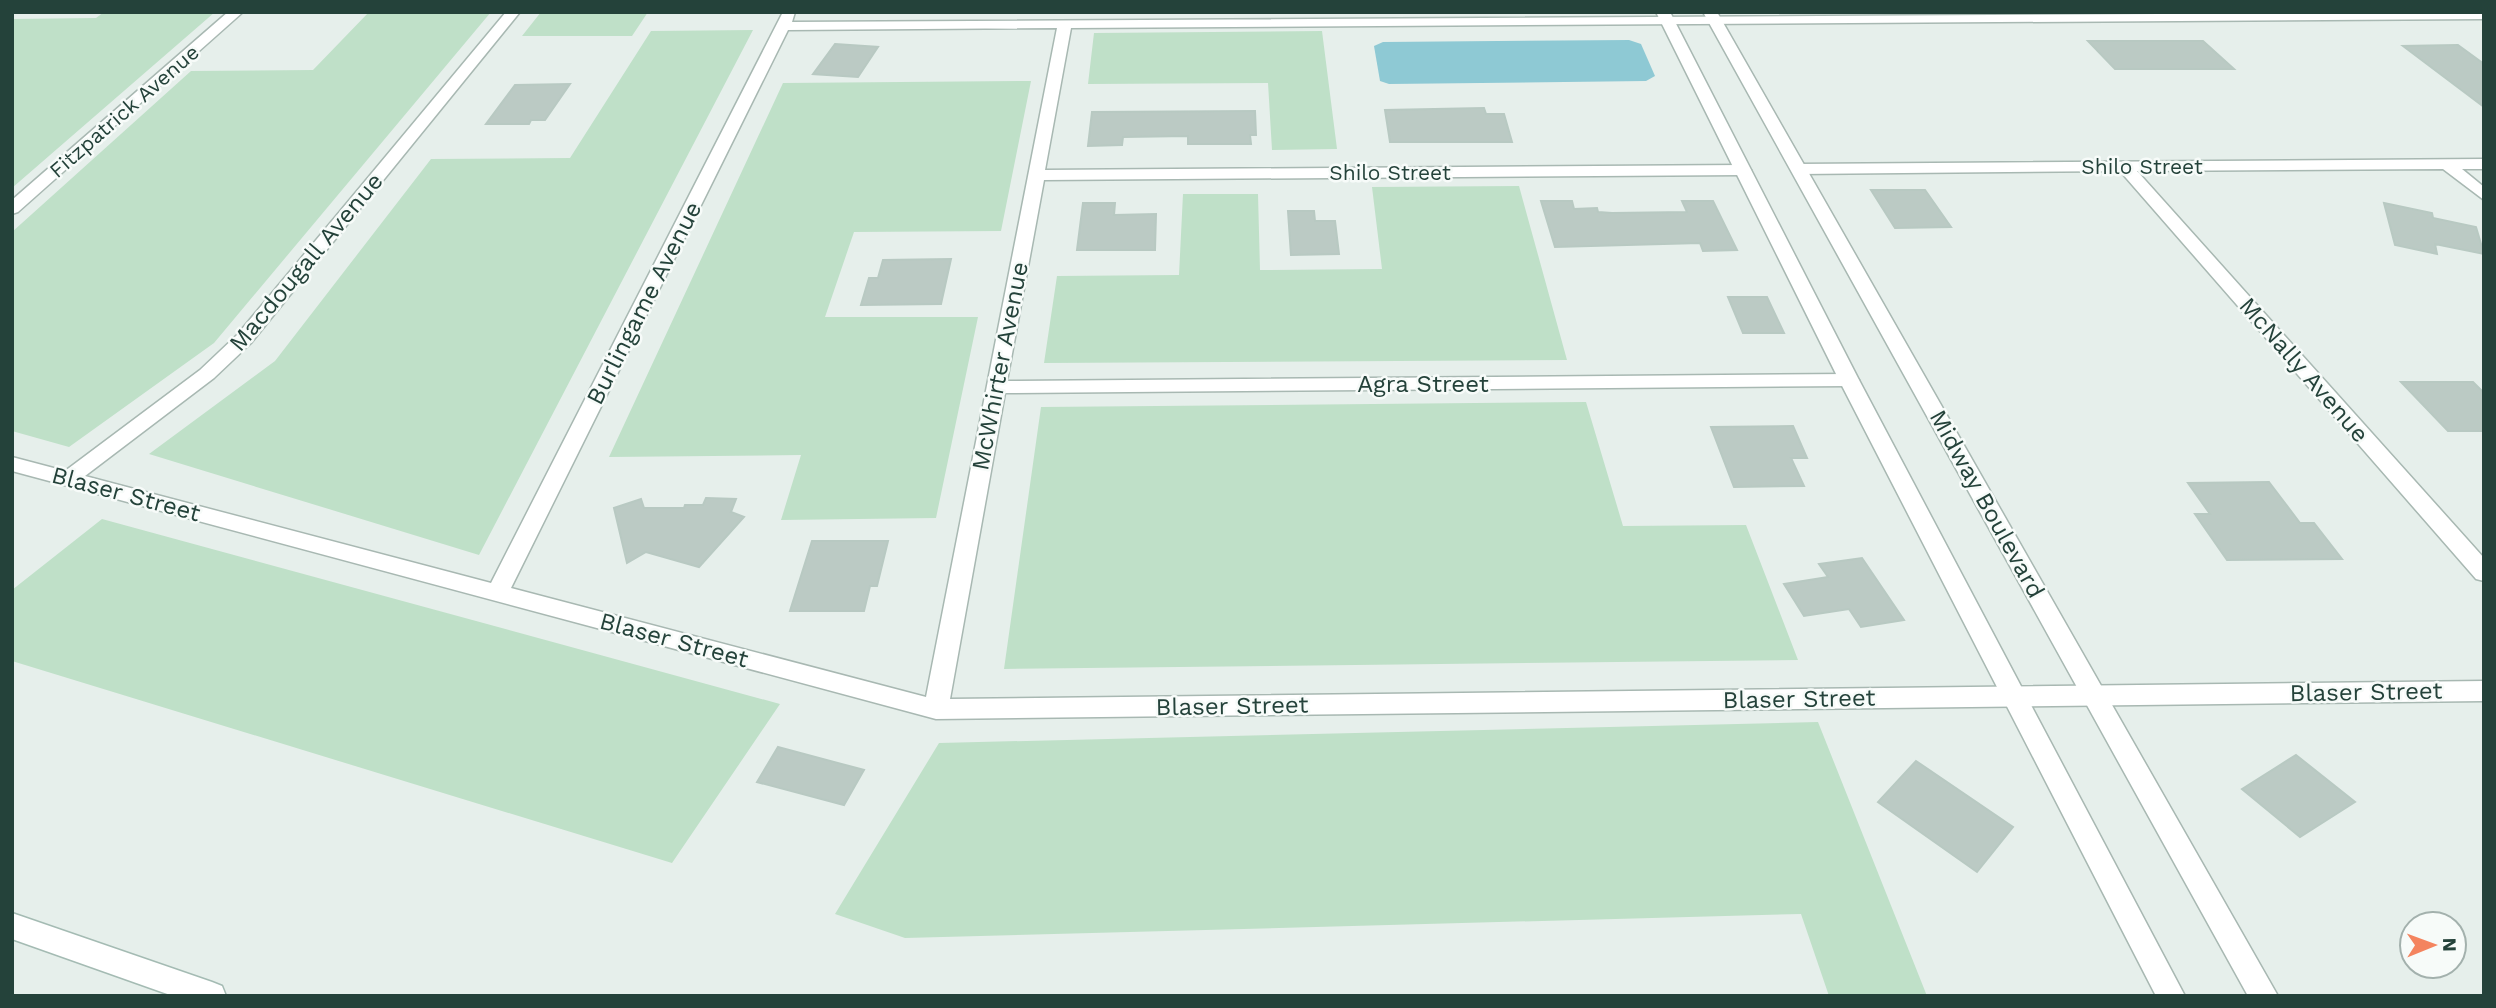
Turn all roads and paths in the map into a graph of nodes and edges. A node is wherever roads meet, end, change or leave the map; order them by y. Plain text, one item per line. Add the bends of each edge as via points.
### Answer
1 (236, 12) edge
2 (513, 12) edge
3 (2267, 14) edge
4 (1991, 15) edge
5 (2484, 15) edge
6 (1665, 16) edge
7 (1712, 16) edge
8 (787, 19) edge
9 (1065, 24) junction
10 (2447, 164) junction
11 (2484, 164) edge
12 (2124, 166) junction
13 (1799, 169) junction
14 (1744, 170) junction
15 (1036, 175) junction
16 (2484, 195) edge
17 (12, 209) edge
18 (1849, 380) junction
19 (997, 387) junction
20 (12, 464) edge
21 (68, 479) junction
22 (2484, 573) edge
23 (497, 593) junction
24 (2484, 691) edge
25 (2095, 695) junction
26 (2015, 697) junction
27 (936, 709) junction
28 (12, 926) edge
29 (212, 996) edge
30 (2171, 996) edge
31 (2264, 996) edge

1 - 17 street, Fitzpatrick Avenue
2 - 21 street, Macdougall Avenue via 244,339 207,374
3 - 4 street
3 - 5 street
4 - 7 street
6 - 7 street
6 - 9 street
6 - 14 street
7 - 13 street, Midway Boulevard
8 - 9 street
8 - 23 street, Burlingame Avenue
9 - 15 street, McWhirter Avenue
10 - 11 street, Shilo Street
10 - 12 street, Shilo Street
10 - 16 street
12 - 13 street, Shilo Street
12 - 22 street, McNally Avenue
13 - 25 street, Midway Boulevard
14 - 15 street, Shilo Street
14 - 18 street
15 - 19 street, McWhirter Avenue
18 - 19 street, Agra Street
18 - 26 street
19 - 27 street, McWhirter Avenue
20 - 21 street, Blaser Street
21 - 23 street, Blaser Street
23 - 27 street, Blaser Street
24 - 25 street, Blaser Street
25 - 26 street, Blaser Street
25 - 31 street, Midway Boulevard
26 - 27 street, Blaser Street
26 - 30 street
28 - 29 street

